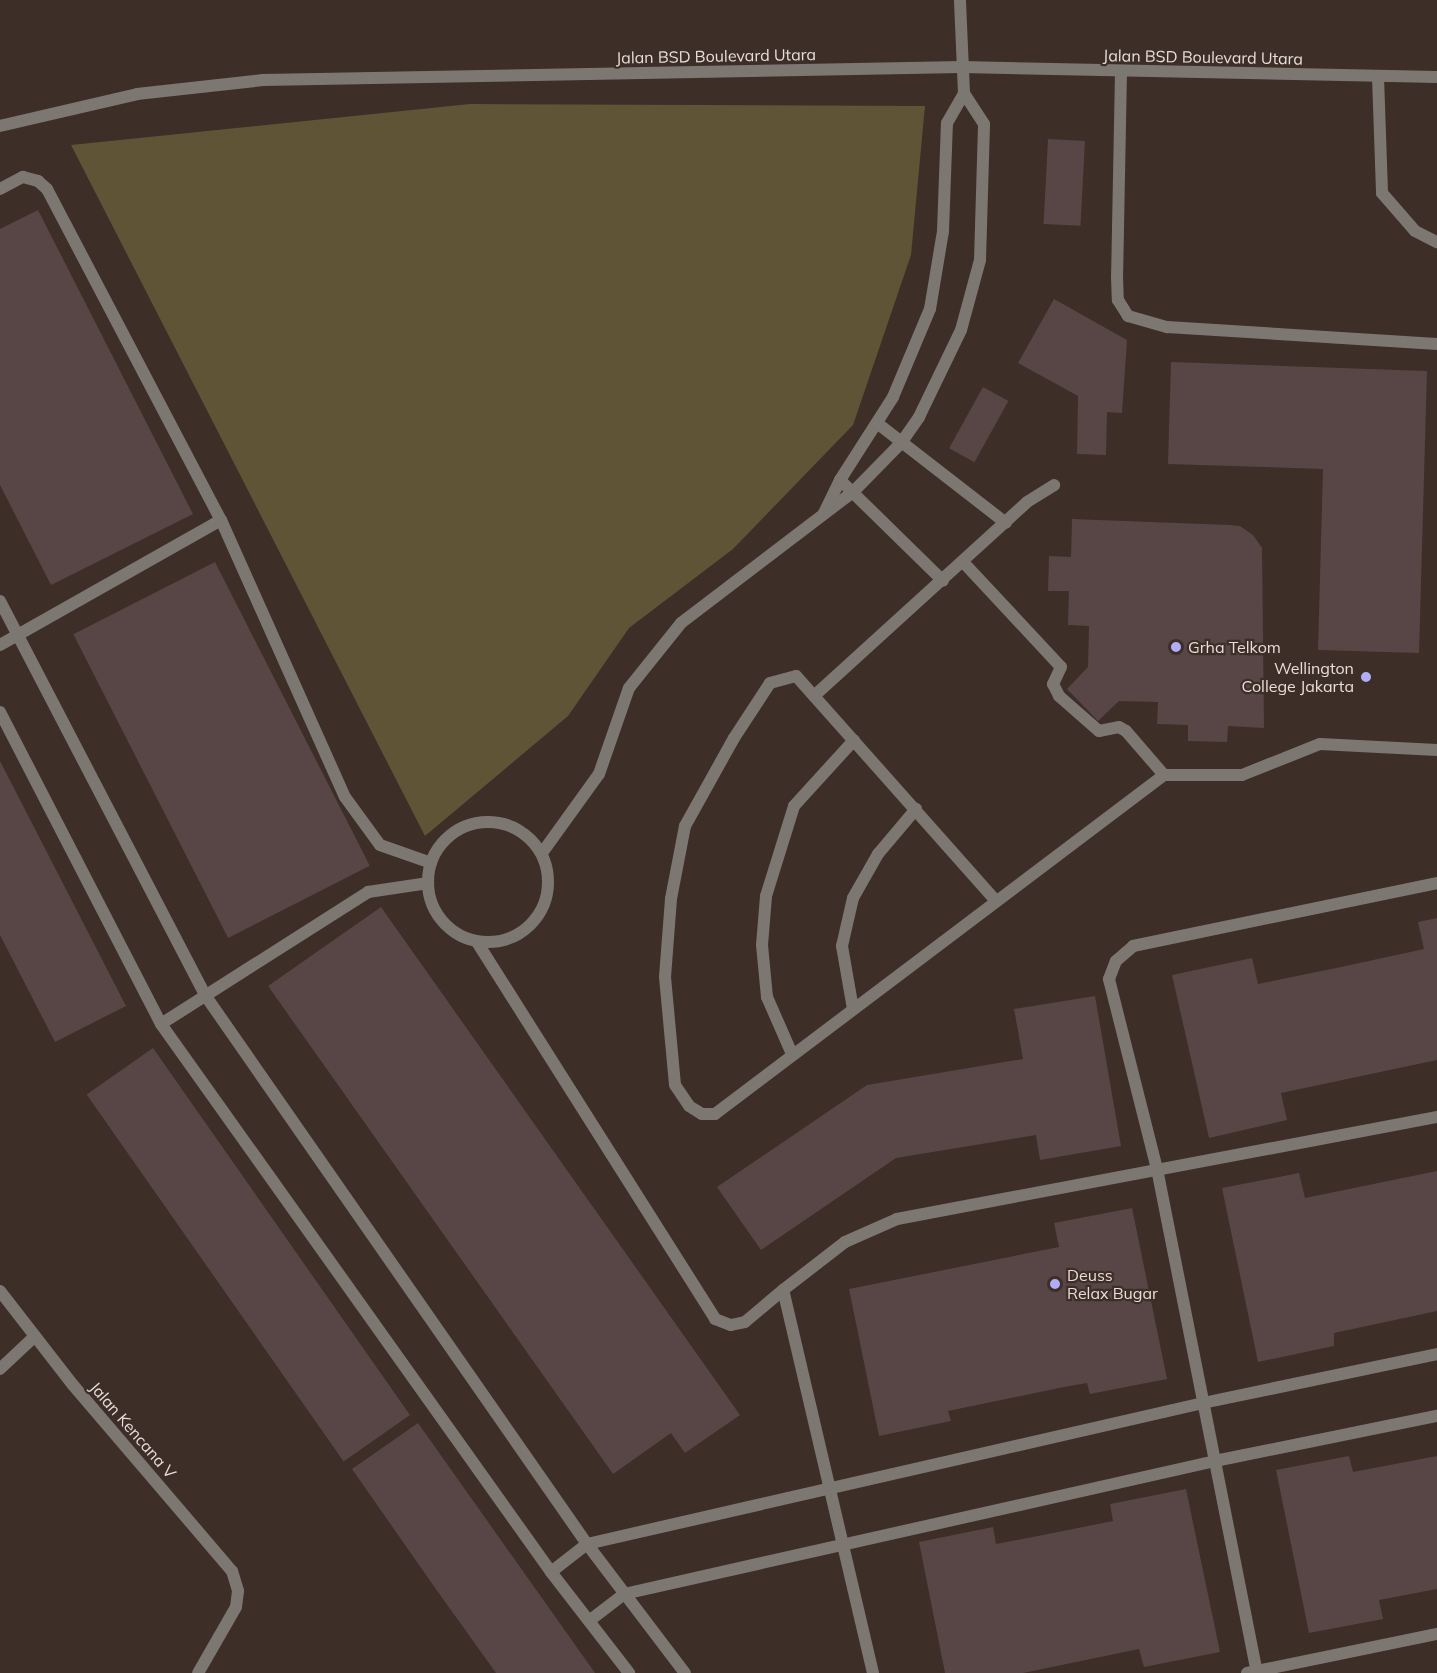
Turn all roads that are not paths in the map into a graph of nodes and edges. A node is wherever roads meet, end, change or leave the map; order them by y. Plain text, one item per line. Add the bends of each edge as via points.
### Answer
1 (960, 0) edge
2 (962, 67) junction
3 (1121, 72) junction
4 (1378, 77) junction
5 (1437, 77) edge
6 (964, 93) junction
7 (0, 126) edge
8 (0, 189) edge
9 (1437, 242) edge
10 (1437, 344) edge
11 (877, 423) junction
12 (901, 443) junction
13 (840, 480) junction
14 (1054, 485) dead end
15 (853, 492) junction
16 (823, 515) junction
17 (221, 520) junction
18 (1006, 523) junction
19 (964, 563) junction
20 (944, 581) junction
21 (0, 600) edge
22 (18, 636) junction
23 (0, 645) edge
24 (814, 696) junction
25 (0, 712) edge
26 (854, 740) junction
27 (1437, 750) edge
28 (1164, 775) junction
29 (916, 809) junction
30 (542, 853) junction
31 (431, 863) junction
32 (428, 883) junction
33 (1437, 883) edge
34 (996, 901) junction
35 (477, 942) junction
36 (205, 995) junction
37 (853, 1009) junction
38 (161, 1024) junction
39 (792, 1054) junction
40 (1437, 1118) edge
41 (1157, 1169) junction
42 (783, 1290) junction
43 (0, 1291) edge
44 (35, 1336) junction
45 (1437, 1354) edge
46 (0, 1370) edge
47 (1203, 1403) junction
48 (1437, 1416) edge
49 (1215, 1461) junction
50 (830, 1489) junction
51 (587, 1544) junction
52 (844, 1545) junction
53 (551, 1572) junction
54 (624, 1594) junction
55 (589, 1621) junction
56 (1437, 1634) edge
57 (1253, 1672) edge
58 (198, 1673) edge
59 (629, 1673) edge
60 (685, 1673) edge
61 (873, 1673) edge

1 - 2 street
2 - 3 street, Jalan BSD Boulevard Utara
2 - 6 street
2 - 7 street, Jalan BSD Boulevard Utara via 263,80 138,94
3 - 4 street, Jalan BSD Boulevard Utara
3 - 10 street via 1117,277 1118,300 1128,316 1143,323
4 - 5 street, Jalan BSD Boulevard Utara
4 - 9 street via 1382,193 1415,231
6 - 11 street via 947,123 943,231 930,309 893,397
6 - 12 street via 984,124 981,260 961,330 919,417
8 - 17 street via 22,177 38,181 47,189
11 - 12 street
11 - 13 street
12 - 15 street
12 - 18 street
13 - 15 street
13 - 16 street
14 - 18 street
15 - 16 street
15 - 20 street
16 - 30 street via 681,623 629,688 599,774
17 - 22 street
17 - 31 street via 345,796 380,845
18 - 19 street
19 - 20 street
19 - 28 street via 1061,667 1053,684 1059,696 1099,731 1119,727 1126,731
20 - 24 street
21 - 22 street
22 - 23 street
22 - 36 street
24 - 26 street
24 - 39 street via 796,676 770,683 685,826 671,900 665,977 675,1085 689,1106 702,1114 715,1114
25 - 38 street
26 - 29 street
26 - 39 street via 794,806 766,896 762,945 767,997
27 - 28 street via 1320,744 1242,775
28 - 34 street
29 - 34 street
29 - 37 street via 878,854 853,898 842,946
30 - 31 street via 529,837 512,826 473,823 455,831 440,845
30 - 35 street via 549,891 531,926 515,937
31 - 32 street
32 - 35 street via 431,903 442,921
32 - 36 street via 374,889
33 - 41 street via 1133,946 1116,961 1109,979
34 - 37 street
35 - 42 street via 715,1319 731,1325 745,1322
36 - 38 street
36 - 51 street
37 - 39 street
38 - 53 street
40 - 41 street
41 - 42 street via 897,1219 845,1242
41 - 47 street
42 - 50 street
43 - 44 street, Jalan Kencana V
44 - 46 street
44 - 58 street, Jalan Kencana V via 232,1571 238,1591 236,1607
45 - 47 street
47 - 49 street
47 - 50 street
48 - 49 street
49 - 52 street
49 - 57 street
50 - 51 street
50 - 52 street
51 - 53 street
51 - 54 street
52 - 54 street
52 - 61 street
53 - 55 street
54 - 55 street
54 - 60 street
55 - 59 street
56 - 57 street

